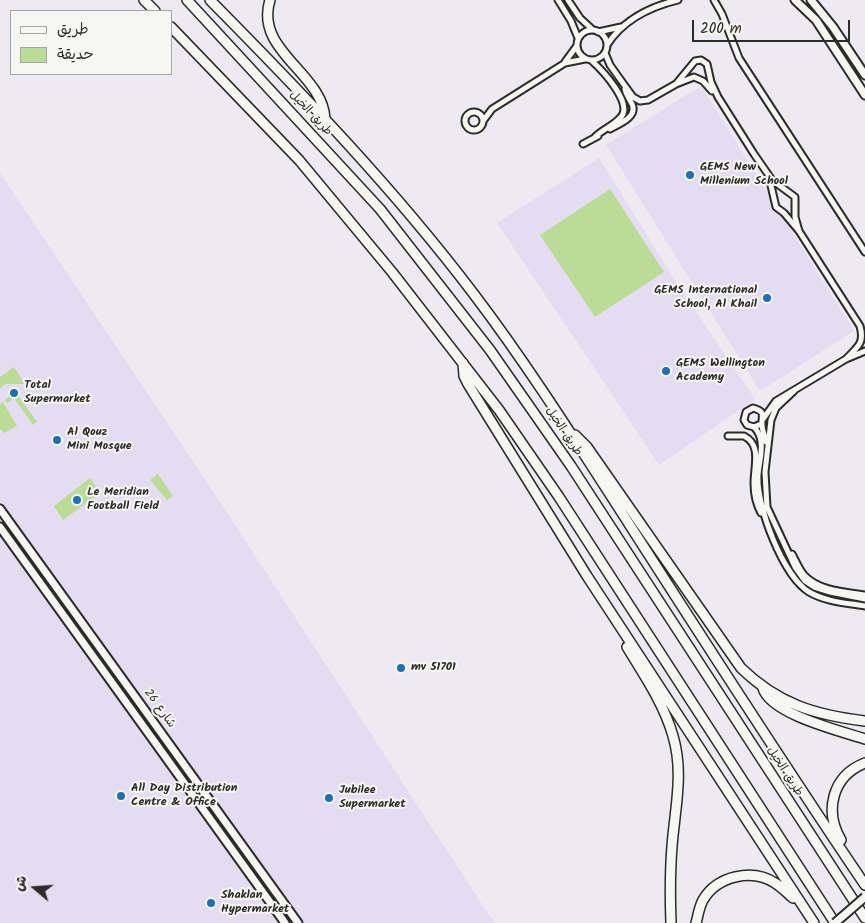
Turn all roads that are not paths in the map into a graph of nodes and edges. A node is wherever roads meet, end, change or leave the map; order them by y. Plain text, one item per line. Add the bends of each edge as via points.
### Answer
1 (144, 0) edge
2 (187, 0) edge
3 (210, 0) edge
4 (270, 0) edge
5 (558, 0) edge
6 (568, 0) edge
7 (678, 0) edge
8 (714, 0) edge
9 (795, 0) edge
10 (811, 0) edge
11 (154, 10) edge
12 (622, 26) junction
13 (172, 28) edge
14 (596, 31) junction
15 (578, 38) junction
16 (607, 45) junction
17 (576, 46) junction
18 (605, 53) junction
19 (585, 59) junction
20 (592, 61) junction
21 (565, 63) junction
22 (865, 75) edge
23 (676, 84) junction
24 (625, 86) junction
25 (865, 95) edge
26 (718, 97) junction
27 (492, 109) junction
28 (476, 112) junction
29 (325, 119) junction
30 (483, 122) junction
31 (596, 137) junction
32 (583, 144) dead end
33 (768, 175) junction
34 (798, 231) junction
35 (865, 252) edge
36 (855, 316) junction
37 (865, 326) edge
38 (865, 351) edge
39 (846, 359) junction
40 (463, 362) junction
41 (794, 392) junction
42 (762, 421) junction
43 (754, 427) junction
44 (571, 434) junction
45 (728, 436) dead end
46 (767, 450) junction
47 (0, 509) edge
48 (765, 517) junction
49 (0, 527) edge
50 (865, 597) edge
51 (865, 606) edge
52 (617, 621) junction
53 (762, 688) junction
54 (148, 713) junction
55 (136, 717) junction
56 (865, 721) edge
57 (863, 738) edge
58 (865, 763) edge
59 (847, 858) junction
60 (865, 885) edge
61 (865, 897) edge
62 (801, 905) junction
63 (865, 918) edge
64 (285, 923) edge
65 (298, 923) edge
66 (671, 923) edge
67 (696, 923) edge
68 (814, 923) edge
69 (835, 923) edge

1 - 11 highway
2 - 63 highway, طريق الخيل via 380,209 490,350 571,466
3 - 29 highway
4 - 29 highway via 268,21 272,36 317,94
5 - 15 street
6 - 14 street via 580,18
7 - 12 street via 650,9
8 - 35 street via 739,58
9 - 25 street via 816,20
10 - 22 street via 842,38
12 - 14 street
12 - 16 street
13 - 40 highway via 300,160
14 - 15 street via 586,31
14 - 16 street
15 - 17 street
16 - 18 street
17 - 19 street
17 - 21 street
18 - 20 street
18 - 24 street
19 - 20 street
19 - 21 street
20 - 31 street via 607,77 625,108 620,119
21 - 27 street
23 - 24 street via 643,102 635,99
23 - 26 street via 694,77
23 - 26 street via 692,63 702,60 707,64
24 - 31 street via 633,106 632,113
26 - 33 street
27 - 28 street
27 - 30 street
28 - 30 street via 482,116
28 - 30 street via 466,116 467,127 478,129
29 - 44 highway via 455,270
31 - 32 street
33 - 34 street via 776,207 784,212
33 - 34 street via 795,197
34 - 36 street
36 - 37 street
36 - 39 street via 863,339
38 - 39 street
39 - 41 street
40 - 52 highway via 468,384
40 - 69 highway via 559,498
41 - 42 street via 776,401
41 - 46 street via 773,414
42 - 43 street
42 - 43 street via 756,409 746,412 745,422
42 - 46 street
43 - 48 street via 760,435 758,484
44 - 53 highway via 588,447 734,661
44 - 59 highway
45 - 48 street via 744,436 754,445 755,498
46 - 50 street via 767,502 800,570 806,577 830,589
47 - 54 street, شارع 26
48 - 51 street via 788,568 800,584 826,599
49 - 55 street, شارع 26
52 - 62 highway
52 - 66 highway via 621,636 668,720 677,751 680,782 672,857
53 - 56 highway via 816,713
53 - 57 highway via 770,701 792,713
54 - 55 street
54 - 65 street, شارع 26
55 - 64 street, شارع 26
58 - 59 highway via 843,779 832,800 833,823
59 - 60 highway
61 - 69 street, bridge
62 - 67 highway via 766,878 736,876 709,892
62 - 68 highway

